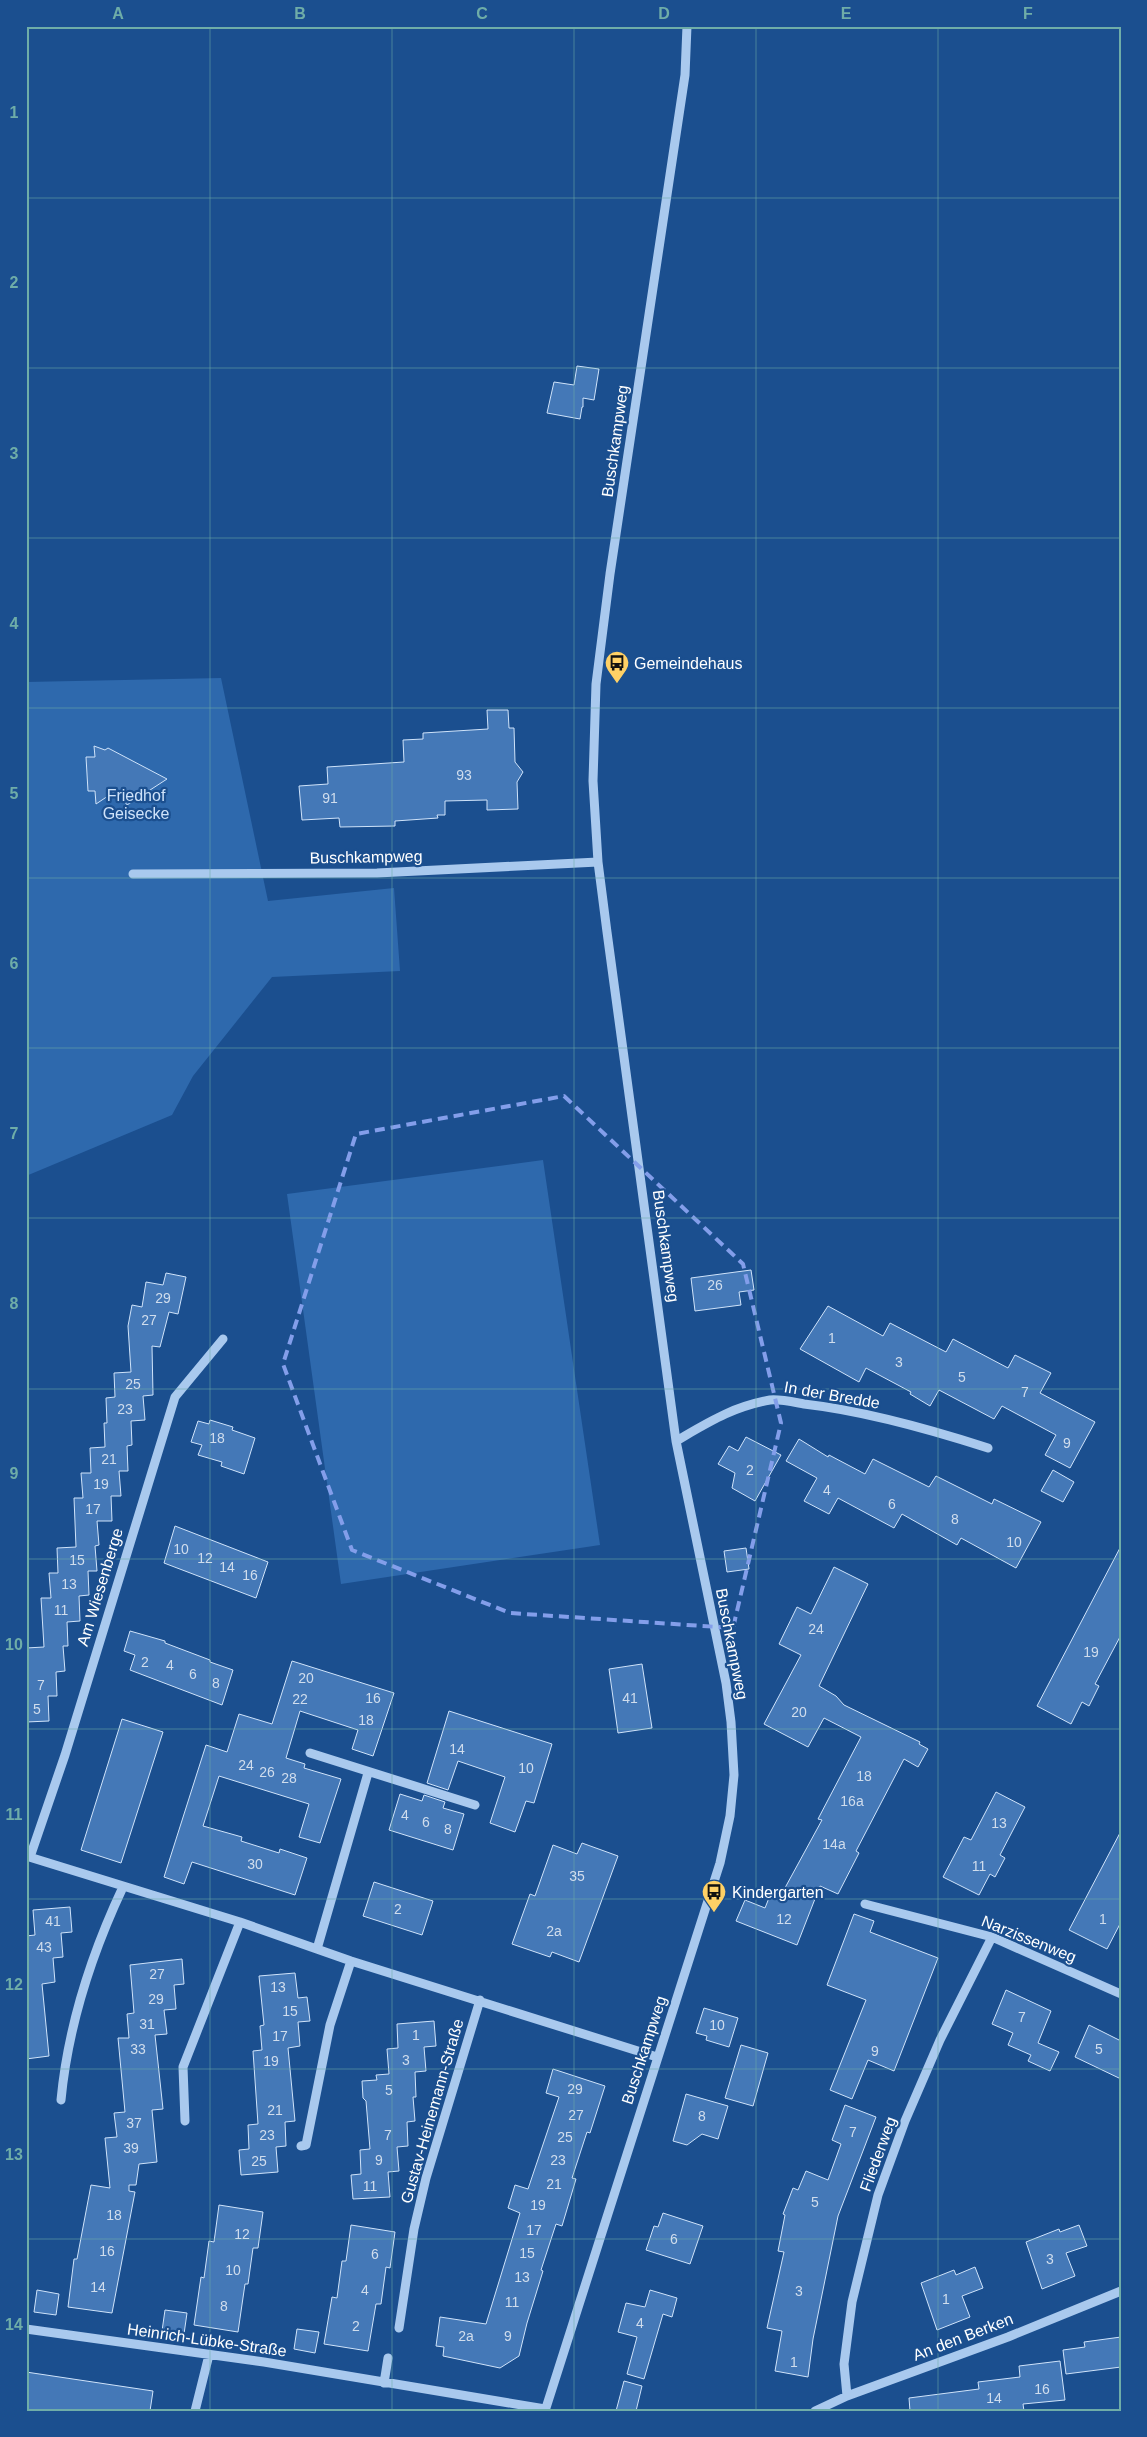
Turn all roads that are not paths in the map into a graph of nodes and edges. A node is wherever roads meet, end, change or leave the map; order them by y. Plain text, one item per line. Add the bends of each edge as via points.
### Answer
1 (687, 26) edge
2 (598, 862) junction
3 (133, 874) dead end
4 (223, 1338) dead end
5 (676, 1441) junction
6 (988, 1448) dead end
7 (310, 1753) dead end
8 (368, 1773) junction
9 (475, 1805) dead end
10 (28, 1857) edge
11 (123, 1887) junction
12 (866, 1904) dead end
13 (240, 1922) junction
14 (992, 1937) junction
15 (317, 1949) junction
16 (351, 1961) junction
17 (1121, 1994) edge
18 (480, 2000) junction
19 (658, 2057) junction
20 (61, 2100) dead end
21 (186, 2121) dead end
22 (301, 2146) dead end
23 (1121, 2291) edge
24 (399, 2328) dead end
25 (26, 2329) edge
26 (209, 2355) junction
27 (388, 2358) dead end
28 (384, 2383) junction
29 (848, 2396) junction
30 (545, 2410) edge
31 (195, 2411) edge
32 (814, 2411) edge

1 - 2 street, Buschkampweg via 684,75 596,684 593,780
2 - 3 street, Buschkampweg via 377,873
2 - 5 street, Buschkampweg
4 - 10 street, Am Wiesenberge via 175,1397 65,1755
5 - 6 street, In der Bredde via 729,1411 772,1400 872,1417 938,1432
5 - 19 street, Buschkampweg via 726,1683 734,1774 730,1816 720,1862
7 - 8 street
8 - 9 street
8 - 15 street
10 - 11 street, Gustav-Heinemann-Straße
11 - 13 street, Gustav-Heinemann-Straße
11 - 20 street via 101,1933 86,1984 70,2042
12 - 14 street, Narzissenweg
13 - 15 street, Gustav-Heinemann-Straße
13 - 21 street via 183,2068
14 - 17 street, Narzissenweg
14 - 29 street, Fliederweg via 940,2040 878,2195 852,2302 844,2364
15 - 16 street, Gustav-Heinemann-Straße
16 - 18 street, Gustav-Heinemann-Straße
16 - 22 street via 330,2025 306,2145
18 - 19 street, Gustav-Heinemann-Straße
18 - 24 street, Gustav-Heinemann-Straße via 426,2178 414,2229
19 - 30 street, Buschkampweg
23 - 29 street, An den Berken
25 - 26 street, Heinrich-Lübke-Straße
26 - 28 street, Heinrich-Lübke-Straße
26 - 31 street
27 - 28 street
28 - 30 street, Heinrich-Lübke-Straße
29 - 32 street, An den Berken

